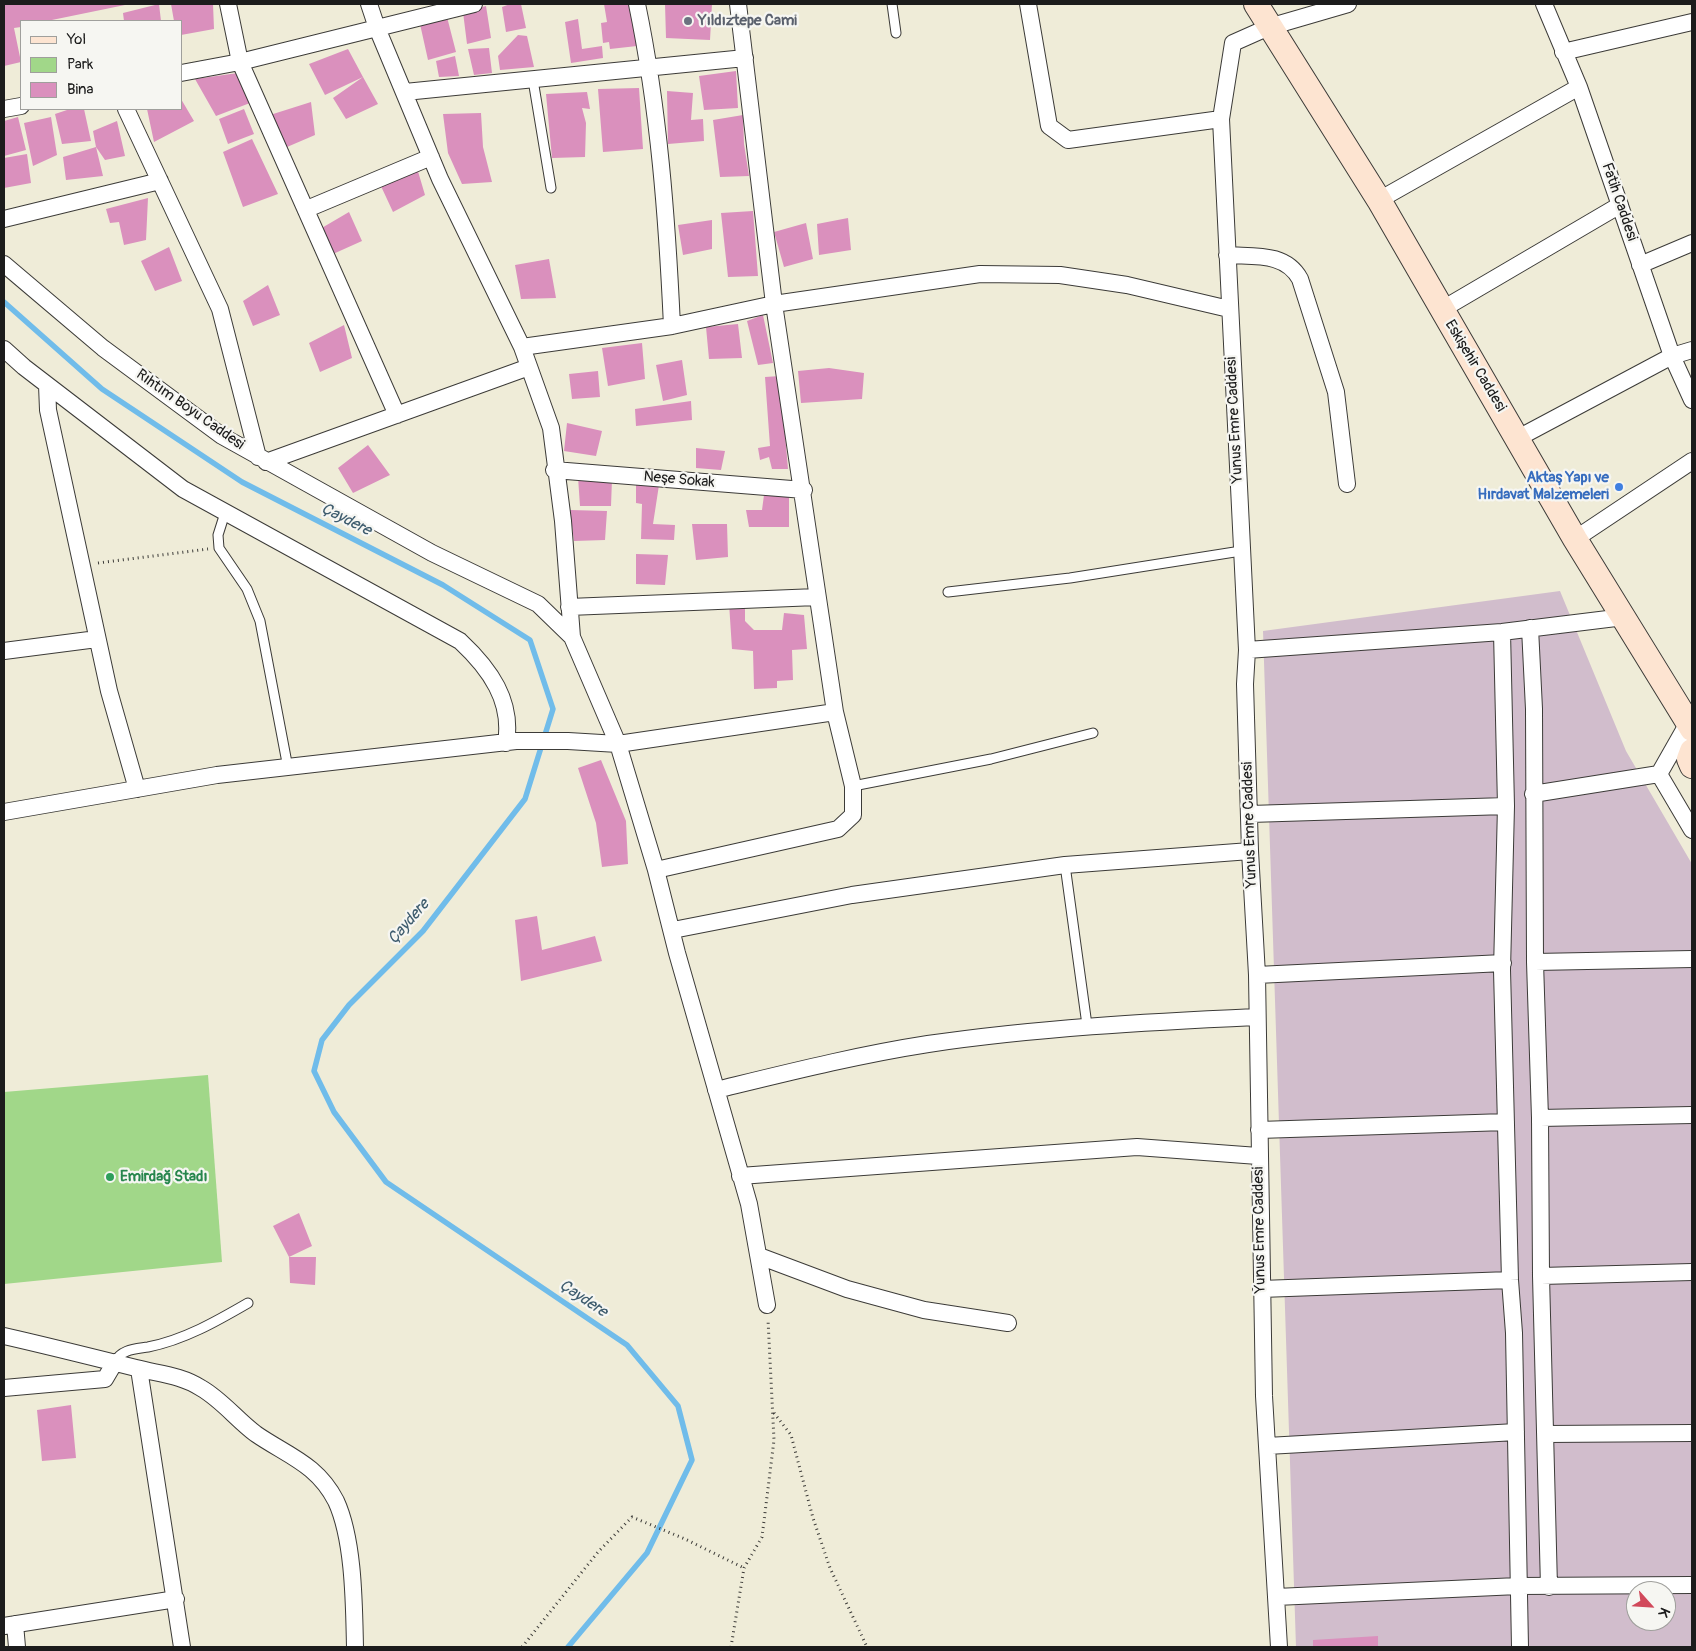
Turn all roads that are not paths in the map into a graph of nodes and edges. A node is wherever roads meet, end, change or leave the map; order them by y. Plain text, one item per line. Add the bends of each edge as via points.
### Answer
1 (228, 4) edge
2 (369, 4) edge
3 (474, 4) edge
4 (637, 4) edge
5 (738, 4) edge
6 (892, 4) edge
7 (1028, 4) edge
8 (1256, 4) edge
9 (1348, 4) edge
10 (1544, 4) edge
11 (1692, 22) edge
12 (1270, 27) junction
13 (377, 28) junction
14 (896, 33) dead end
15 (1563, 52) junction
16 (745, 58) junction
17 (240, 62) junction
18 (650, 66) junction
19 (182, 74) edge
20 (533, 80) junction
21 (1579, 87) junction
22 (405, 92) junction
23 (20, 106) edge
24 (4, 109) edge
25 (126, 110) edge
26 (1221, 119) junction
27 (431, 157) junction
28 (160, 182) junction
29 (551, 188) dead end
30 (1379, 200) junction
31 (1620, 205) junction
32 (307, 209) junction
33 (4, 219) edge
34 (1692, 243) edge
35 (1227, 255) junction
36 (4, 264) edge
37 (1640, 265) junction
38 (774, 304) junction
39 (1229, 309) junction
40 (1441, 310) junction
41 (672, 326) junction
42 (522, 347) junction
43 (4, 349) edge
44 (1692, 350) edge
45 (1672, 356) junction
46 (529, 367) junction
47 (47, 385) junction
48 (1692, 400) edge
49 (397, 415) junction
50 (1518, 438) junction
51 (262, 459) junction
52 (1692, 461) edge
53 (554, 470) junction
54 (1346, 484) dead end
55 (804, 490) junction
56 (225, 514) junction
57 (1575, 539) junction
58 (1242, 551) junction
59 (948, 592) dead end
60 (817, 596) junction
61 (569, 607) junction
62 (1624, 617) junction
63 (1530, 628) junction
64 (1502, 632) junction
65 (572, 637) junction
66 (98, 638) junction
67 (1246, 650) junction
68 (4, 651) edge
69 (835, 712) junction
70 (1690, 726) edge
71 (1093, 734) dead end
72 (511, 742) junction
73 (618, 744) junction
74 (1692, 751) edge
75 (1692, 766) edge
76 (288, 768) junction
77 (1659, 774) junction
78 (853, 786) junction
79 (137, 789) junction
80 (1534, 794) junction
81 (1506, 806) junction
82 (4, 812) edge
83 (1250, 814) junction
84 (1692, 830) edge
85 (1250, 851) junction
86 (1065, 865) junction
87 (656, 870) junction
88 (672, 930) junction
89 (1692, 959) edge
90 (1535, 962) junction
91 (1503, 963) junction
92 (1257, 975) junction
93 (1256, 1017) junction
94 (1087, 1025) junction
95 (716, 1090) junction
96 (1692, 1115) edge
97 (1540, 1118) junction
98 (1506, 1122) junction
99 (1259, 1130) junction
100 (1258, 1156) junction
101 (740, 1176) junction
102 (758, 1256) junction
103 (1692, 1272) edge
104 (1541, 1276) junction
105 (1510, 1280) junction
106 (1261, 1289) junction
107 (248, 1303) dead end
108 (768, 1305) road end
109 (1008, 1323) dead end
110 (4, 1336) edge
111 (115, 1362) junction
112 (139, 1369) junction
113 (4, 1388) edge
114 (1516, 1432) junction
115 (1692, 1433) edge
116 (1546, 1434) junction
117 (1267, 1446) junction
118 (1692, 1585) edge
119 (1518, 1586) junction
120 (1549, 1587) junction
121 (1276, 1597) junction
122 (176, 1599) junction
123 (9, 1625) edge
124 (17, 1647) edge
125 (182, 1647) edge
126 (355, 1647) edge
127 (1279, 1647) edge
128 (1520, 1647) edge

1 - 17 street
2 - 13 street
3 - 13 street
4 - 18 street
5 - 16 street
6 - 14 lane
7 - 26 street via 1049,126 1068,140
8 - 12 main road, Eskişehir Caddesi
9 - 12 street
10 - 15 street, Fatih Caddesi
11 - 15 street
12 - 26 street, Yunus Emre Caddesi via 1233,43
12 - 30 main road, Eskişehir Caddesi
13 - 17 street
13 - 22 street
15 - 21 street, Fatih Caddesi
16 - 18 street
16 - 38 street
17 - 19 street
17 - 32 street
18 - 20 street
18 - 41 street via 666,216
20 - 22 street
20 - 29 lane
21 - 30 street
21 - 31 street, Fatih Caddesi
22 - 27 street
23 - 24 street
25 - 28 street
26 - 35 street, Yunus Emre Caddesi
27 - 32 street
27 - 42 street
28 - 33 street
28 - 51 street via 220,308
30 - 40 main road, Eskişehir Caddesi
31 - 37 street, Fatih Caddesi
31 - 40 street
32 - 49 street
34 - 37 street
35 - 39 street, Yunus Emre Caddesi
35 - 54 street via 1283,260 1300,279 1336,392
36 - 51 street, Rıhtım Boyu Caddesi via 103,348 222,436
37 - 45 street, Fatih Caddesi
38 - 39 street via 980,274 1060,275 1127,285
38 - 41 street
38 - 55 street
39 - 58 street, Yunus Emre Caddesi
40 - 50 main road, Eskişehir Caddesi
41 - 42 street
42 - 46 street
43 - 47 street
44 - 45 street
45 - 48 street, Fatih Caddesi
45 - 50 street
46 - 49 street
46 - 53 street via 551,428
47 - 56 street via 184,489
47 - 66 street via 48,410
49 - 51 street
50 - 57 main road, Eskişehir Caddesi
51 - 65 street, Rıhtım Boyu Caddesi via 432,553 538,604
52 - 57 street
53 - 55 street, Neşe Sokak
53 - 61 street
55 - 60 street
56 - 72 street via 460,641 483,665 501,692
56 - 76 lane via 218,535 219,548 247,589 260,621
57 - 62 main road, Eskişehir Caddesi
58 - 59 lane via 1070,578
58 - 67 street, Yunus Emre Caddesi
60 - 61 street
60 - 69 street
61 - 65 street
62 - 63 street
62 - 70 main road, Eskişehir Caddesi
63 - 64 street
63 - 80 street
64 - 67 street
64 - 81 street
65 - 73 street
66 - 68 street
66 - 79 street via 109,691
67 - 83 street, Yunus Emre Caddesi
69 - 73 street
69 - 78 street
70 - 77 street
71 - 78 lane via 991,759
72 - 73 street
72 - 76 street
73 - 87 street
74 - 75 main road via 1689,759
76 - 79 street via 217,775
77 - 80 street
77 - 84 street
78 - 87 street via 853,815 838,829
79 - 82 street
80 - 90 street
81 - 83 street
81 - 91 street
83 - 85 street, Yunus Emre Caddesi
85 - 86 street
85 - 92 street, Yunus Emre Caddesi
86 - 88 street via 852,895
86 - 94 lane
87 - 88 street
88 - 95 street
89 - 90 street
90 - 97 street
91 - 92 street
91 - 98 street
92 - 93 street, Yunus Emre Caddesi
93 - 94 street
93 - 99 street, Yunus Emre Caddesi
94 - 95 street via 926,1044
95 - 101 street
96 - 97 street
97 - 104 street
98 - 99 street
98 - 105 street
99 - 100 street, Yunus Emre Caddesi
100 - 101 street via 1137,1147
100 - 106 street, Yunus Emre Caddesi
101 - 102 street via 749,1204
102 - 108 street
102 - 109 street via 847,1289 924,1310
103 - 104 street
104 - 116 street
105 - 106 street
105 - 114 street
106 - 117 street, Yunus Emre Caddesi
107 - 111 lane via 204,1328 159,1345 123,1352
110 - 111 street
111 - 112 street
111 - 113 street via 105,1379
112 - 122 street
112 - 126 street via 181,1378 202,1388 256,1434 300,1459 321,1479 336,1502 344,1526 353,1589
114 - 117 street
114 - 119 street
115 - 116 street
116 - 120 street
117 - 121 street, Yunus Emre Caddesi
118 - 120 street
119 - 120 street
119 - 121 street
119 - 128 street
121 - 127 street, Yunus Emre Caddesi
122 - 123 street
122 - 125 street
123 - 124 street

